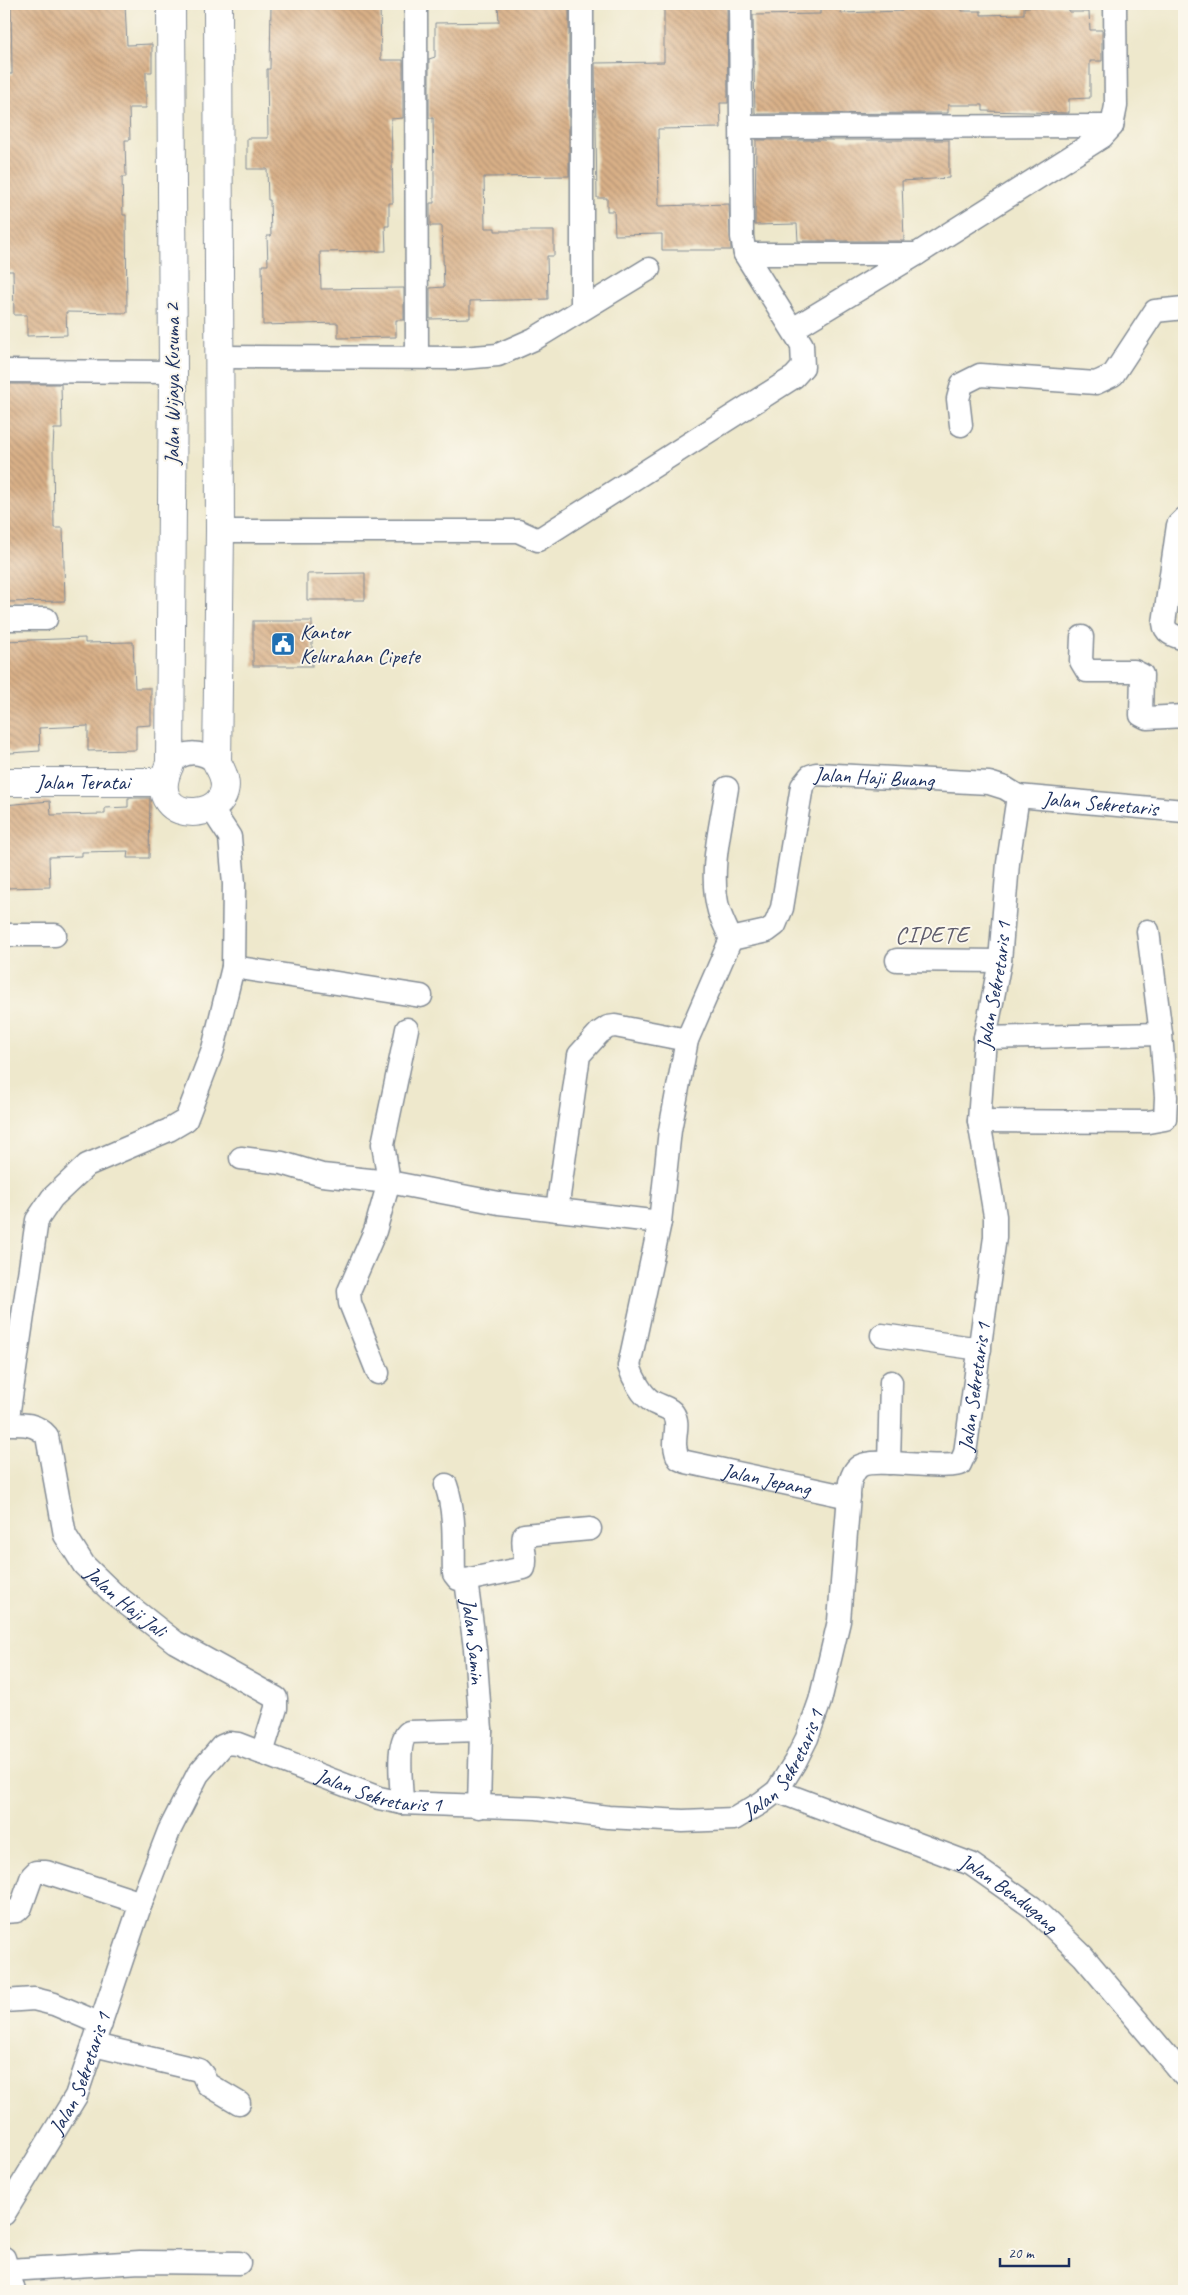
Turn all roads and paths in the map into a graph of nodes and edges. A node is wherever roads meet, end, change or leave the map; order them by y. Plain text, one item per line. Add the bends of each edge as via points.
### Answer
1 (171, 4) edge
2 (218, 4) edge
3 (416, 4) edge
4 (582, 4) edge
5 (740, 4) edge
6 (1115, 4) edge
7 (1112, 126) junction
8 (742, 127) junction
9 (746, 254) junction
10 (917, 254) junction
11 (649, 269) dead end
12 (582, 308) junction
13 (1184, 308) edge
14 (793, 329) junction
15 (417, 356) junction
16 (220, 357) junction
17 (4, 371) edge
18 (173, 372) junction
19 (961, 425) dead end
20 (1184, 519) edge
21 (220, 531) junction
22 (4, 619) edge
23 (46, 619) dead end
24 (1082, 637) dead end
25 (1184, 639) edge
26 (1184, 716) edge
27 (217, 763) junction
28 (166, 773) junction
29 (4, 782) edge
30 (727, 788) dead end
31 (1018, 796) junction
32 (211, 808) junction
33 (1184, 811) edge
34 (1148, 931) dead end
35 (4, 935) edge
36 (55, 935) dead end
37 (731, 939) junction
38 (897, 960) dead end
39 (1000, 961) junction
40 (233, 967) junction
41 (421, 996) dead end
42 (407, 1029) dead end
43 (1161, 1034) junction
44 (985, 1038) junction
45 (687, 1040) junction
46 (979, 1120) junction
47 (242, 1158) dead end
48 (389, 1182) junction
49 (557, 1210) junction
50 (660, 1222) junction
51 (882, 1336) dead end
52 (980, 1349) junction
53 (378, 1373) dead end
54 (891, 1382) dead end
55 (5, 1424) edge
56 (889, 1463) junction
57 (446, 1485) dead end
58 (849, 1497) junction
59 (590, 1529) dead end
60 (466, 1580) junction
61 (481, 1730) junction
62 (262, 1753) junction
63 (777, 1791) junction
64 (402, 1803) junction
65 (479, 1807) junction
66 (141, 1903) junction
67 (4, 1912) edge
68 (4, 2001) edge
69 (101, 2024) junction
70 (94, 2045) junction
71 (1184, 2076) edge
72 (239, 2103) dead end
73 (4, 2214) edge
74 (239, 2263) dead end
75 (9, 2273) edge

1 - 18 street, Jalan Wijaya Kusuma 2
2 - 16 street
3 - 15 street
4 - 12 street
5 - 8 street
6 - 7 street via 1116,106
7 - 8 street
7 - 10 street via 1102,137
8 - 9 street via 742,237
9 - 10 street
9 - 14 street
10 - 14 street
11 - 12 street
12 - 15 street via 534,339 498,355 462,358
13 - 19 street via 1156,311 1113,375 1096,383 980,375 962,384 958,399
14 - 21 street via 804,356 803,367 794,377 538,540 518,531
15 - 16 street
16 - 21 street
17 - 18 street
18 - 28 street, Jalan Wijaya Kusuma 2
20 - 25 street via 1178,525 1164,623 1166,630
21 - 27 street
22 - 23 street
24 - 26 street via 1081,661 1087,671 1134,671 1142,675 1141,715 1147,718
27 - 28 street via 198,753 177,757
27 - 32 street via 224,786 222,795
28 - 29 street, Jalan Teratai
28 - 32 street, Jalan Wijaya Kusuma 2 via 169,800 181,810 196,813
30 - 37 street via 717,855 716,888 719,910
31 - 33 street, Jalan Sekretaris
31 - 37 street, Jalan Haji Buang via 989,783 826,774 810,776 802,786 782,908 775,925 767,931
31 - 39 street, Jalan Sekretaris 1 via 1008,863
32 - 40 street via 230,837 234,884
34 - 43 street
35 - 36 street
37 - 45 street
38 - 39 street
39 - 44 street, Jalan Sekretaris 1
40 - 41 street
40 - 55 street via 213,1049 186,1120 87,1165 52,1198 37,1220
42 - 48 street via 383,1144
43 - 44 street
43 - 46 street via 1165,1119 1148,1122
44 - 46 street, Jalan Sekretaris 1
45 - 49 street via 608,1027 580,1055
45 - 50 street via 670,1130
46 - 52 street, Jalan Sekretaris 1 via 995,1216
47 - 48 street via 282,1163 322,1175
48 - 49 street
48 - 53 street via 375,1231 349,1291 350,1303
49 - 50 street
50 - 58 street, Jalan Jepang via 629,1366 633,1378 650,1401 675,1415 677,1423 673,1442 679,1459
51 - 52 street
52 - 56 street, Jalan Sekretaris 1 via 965,1453 960,1464 947,1467
54 - 56 street
55 - 62 street, Jalan Haji Jali via 29,1424 46,1436 65,1535 84,1565 113,1593 175,1642 276,1698
56 - 58 street, Jalan Sekretaris 1 via 858,1467 850,1482
57 - 60 street, Jalan Samin via 454,1526 454,1574 458,1579
58 - 63 street, Jalan Sekretaris 1 via 838,1621 820,1701 808,1738
59 - 60 street via 524,1535 524,1568
60 - 61 street, Jalan Samin
61 - 64 street via 409,1732 404,1735 401,1746
61 - 65 street, Jalan Samin
62 - 64 street, Jalan Sekretaris 1 via 379,1798
62 - 66 street, Jalan Sekretaris 1 via 238,1744 229,1744 214,1753 198,1774 169,1831
63 - 65 street, Jalan Sekretaris 1 via 734,1819 608,1818 537,1808
63 - 71 street, Jalan Bendugang via 971,1864 1032,1907 1083,1956
64 - 65 street, Jalan Sekretaris 1
66 - 67 street via 46,1872 36,1872 17,1911
66 - 69 street, Jalan Sekretaris 1
68 - 69 street via 34,1999
69 - 70 street, Jalan Sekretaris 1
70 - 72 street via 199,2070 207,2084
70 - 73 street, Jalan Sekretaris 1 via 76,2096
74 - 75 street via 140,2262

